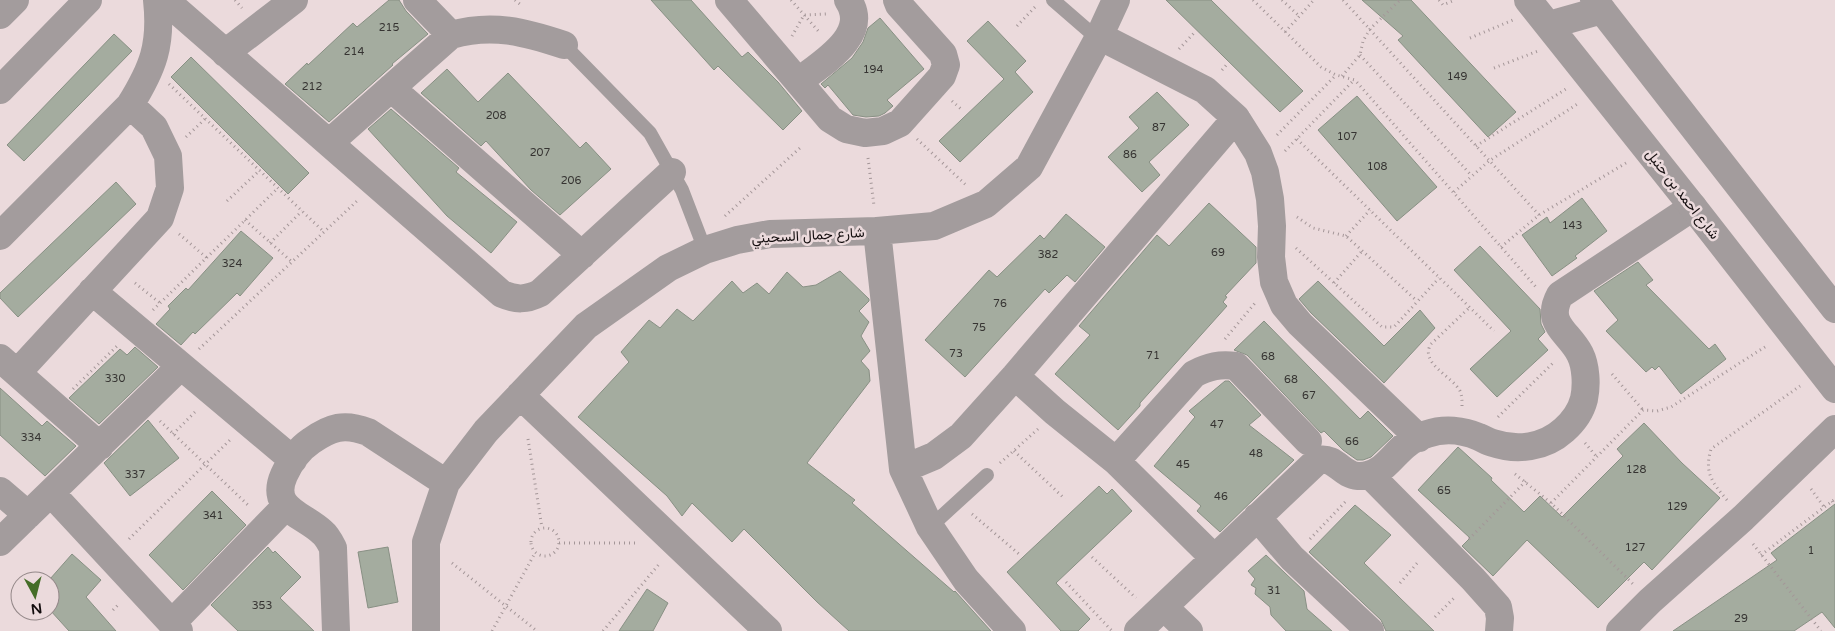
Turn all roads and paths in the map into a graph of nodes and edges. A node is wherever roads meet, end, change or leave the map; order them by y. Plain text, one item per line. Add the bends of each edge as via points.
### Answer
1 (15, 0) edge
2 (88, 0) edge
3 (157, 0) edge
4 (165, 0) edge
5 (294, 0) edge
6 (417, 0) edge
7 (729, 0) edge
8 (791, 0) edge
9 (897, 0) edge
10 (1042, 0) edge
11 (1053, 0) edge
12 (1116, 0) edge
13 (1253, 0) edge
14 (1282, 0) edge
15 (1314, 0) edge
16 (1344, 0) edge
17 (1400, 0) edge
18 (1439, 0) edge
19 (1455, 0) edge
20 (1598, 5) edge
21 (851, 6) edge
22 (804, 15) junction
23 (0, 16) edge
24 (1299, 16) junction
25 (1544, 19) edge
26 (1017, 26) dead end
27 (1370, 29) junction
28 (1285, 32) junction
29 (451, 35) junction
30 (1098, 37) junction
31 (1470, 38) dead end
32 (564, 45) joint
33 (836, 51) junction
34 (225, 52) junction
35 (1360, 55) junction
36 (779, 58) junction
37 (151, 66) junction
38 (1494, 68) dead end
39 (1336, 75) junction
40 (1342, 76) junction
41 (1355, 80) junction
42 (799, 81) junction
43 (1594, 82) junction
44 (391, 88) junction
45 (0, 90) edge
46 (130, 105) junction
47 (1236, 118) junction
48 (900, 123) junction
49 (864, 133) junction
50 (1297, 139) junction
51 (329, 143) junction
52 (1476, 146) junction
53 (801, 147) dead end
54 (1648, 150) junction
55 (1489, 161) junction
56 (1262, 163) junction
57 (260, 170) junction
58 (672, 172) junction
59 (1472, 176) junction
60 (376, 184) junction
61 (278, 188) junction
62 (1454, 192) junction
63 (1270, 199) junction
64 (227, 201) dead end
65 (986, 204) junction
66 (1694, 207) junction
67 (1370, 210) junction
68 (302, 211) junction
69 (1538, 215) junction
70 (160, 218) junction
71 (245, 220) junction
72 (1272, 226) junction
73 (877, 231) junction
74 (324, 232) junction
75 (0, 236) edge
76 (1346, 236) junction
77 (270, 243) junction
78 (702, 244) junction
79 (1501, 247) junction
80 (1362, 251) junction
81 (582, 254) junction
82 (207, 258) junction
83 (292, 262) junction
84 (114, 267) junction
85 (1438, 278) junction
86 (1274, 282) junction
87 (1334, 283) junction
88 (92, 291) junction
89 (1417, 301) junction
90 (160, 303) junction
91 (1470, 307) junction
92 (1555, 308) junction
93 (1835, 309) edge
94 (136, 328) junction
95 (1494, 331) dead end
96 (1790, 331) junction
97 (1572, 344) junction
98 (8, 366) edge
99 (181, 366) junction
100 (1611, 373) dead end
101 (1194, 374) junction
102 (1015, 376) junction
103 (1828, 380) edge
104 (214, 394) junction
105 (520, 395) junction
106 (143, 404) junction
107 (55, 406) junction
108 (1643, 410) junction
109 (1056, 412) junction
110 (248, 422) junction
111 (1835, 429) edge
112 (1450, 430) junction
113 (526, 433) dead end
114 (174, 434) junction
115 (1479, 436) junction
116 (1419, 438) junction
117 (1308, 441) dead end
118 (100, 446) junction
119 (1014, 451) junction
120 (293, 460) junction
121 (1116, 461) junction
122 (205, 464) junction
123 (903, 469) junction
124 (1511, 470) dead end
125 (1370, 475) junction
126 (986, 476) joint
127 (1526, 481) junction
128 (446, 483) junction
129 (0, 491) edge
130 (51, 493) junction
131 (1065, 499) dead end
132 (1833, 500) edge
133 (958, 502) junction
134 (1551, 503) junction
135 (1835, 505) edge
136 (28, 515) junction
137 (277, 515) junction
138 (1257, 517) junction
139 (1740, 521) junction
140 (930, 527) junction
141 (542, 528) junction
142 (0, 542) edge
143 (426, 542) junction
144 (559, 542) junction
145 (677, 544) junction
146 (535, 553) junction
147 (1019, 554) dead end
148 (1761, 555) junction
149 (111, 557) junction
150 (1092, 557) dead end
151 (1452, 557) junction
152 (1214, 558) junction
153 (1292, 558) junction
154 (1066, 582) dead end
155 (1650, 601) junction
156 (506, 606) junction
157 (1152, 618) edge
158 (176, 627) edge
159 (336, 631) edge
160 (426, 631) edge
161 (492, 631) edge
162 (537, 631) edge
163 (603, 631) edge
164 (768, 631) edge
165 (1012, 631) edge
166 (1112, 631) edge
167 (1189, 631) edge
168 (1370, 631) edge
169 (1498, 631) edge
170 (1620, 631) edge
171 (1821, 631) edge

1 - 23 street
2 - 45 street
3 - 37 street via 160,22
4 - 34 street
5 - 34 street
6 - 29 street
7 - 36 street
8 - 22 path
9 - 48 street via 943,54 946,65 942,76
10 - 26 path
11 - 30 lane
12 - 30 street, شارع جمال السحيني
13 - 28 path
14 - 24 path
15 - 24 path
16 - 27 path
17 - 27 path
18 - 19 path via 1443,5
20 - 25 street
20 - 93 street
21 - 22 path
21 - 33 street via 854,24 850,35
22 - 33 path
22 - 36 path
24 - 28 path
25 - 31 path
25 - 38 path
25 - 43 street, شارع احمد بن حنبل
27 - 35 path
27 - 52 path
28 - 39 path via 1321,67
29 - 32 street via 488,29 527,33
29 - 44 street
30 - 47 street via 1205,90
30 - 65 street, شارع جمال السحيني via 1029,167
32 - 58 lane via 650,134
33 - 42 street
34 - 51 street
35 - 40 path
35 - 59 path
36 - 42 street
37 - 46 street
37 - 57 path
39 - 40 path
39 - 56 path
40 - 41 path
41 - 50 path
41 - 62 path
42 - 49 street via 830,119 846,129
43 - 52 path
43 - 54 street, شارع احمد بن حنبل
43 - 55 path
44 - 51 street
44 - 81 street
46 - 70 street via 154,127 168,156 170,188
46 - 75 street
47 - 56 street
47 - 102 street
48 - 49 street via 883,131
48 - 65 path
49 - 73 path
50 - 56 path
50 - 67 path
51 - 60 street
52 - 55 path
53 - 78 path
54 - 66 street, شارع احمد بن حنبل
54 - 69 path
55 - 59 path
55 - 69 path
56 - 63 street
57 - 61 path
57 - 64 path
58 - 78 lane
58 - 81 street
59 - 62 path
60 - 74 path
60 - 81 street via 502,294 511,298 526,299 540,293
61 - 68 path
61 - 71 path
62 - 79 path
63 - 72 street
63 - 76 path via 1313,228
65 - 73 street, شارع جمال السحيني via 934,226
66 - 92 street via 1560,295
66 - 96 street, شارع احمد بن حنبل
67 - 76 path
67 - 85 path
68 - 74 path
68 - 77 path
69 - 79 path
70 - 82 path
70 - 84 street
71 - 77 path
71 - 82 path
72 - 86 street via 1270,257
72 - 87 path
73 - 78 street, شارع جمال السحيني via 770,234
73 - 123 street
74 - 83 path
76 - 80 path
77 - 83 path
78 - 105 street, شارع جمال السحيني via 586,326
79 - 92 path
80 - 87 path
80 - 89 path
82 - 90 path
83 - 99 path
84 - 88 street
84 - 90 path
85 - 89 path
85 - 91 path
86 - 101 path
86 - 116 street via 1284,305 1300,324
87 - 89 path via 1382,328 1394,327
88 - 94 street
88 - 98 street
90 - 94 path
91 - 95 path
91 - 112 path via 1431,344 1428,351 1429,359 1459,389 1462,398 1461,416
92 - 97 street via 1558,325
94 - 99 street
94 - 107 path
96 - 103 street, شارع احمد بن حنبل
96 - 108 path via 1671,407
97 - 115 path
97 - 115 street via 1580,354 1586,376 1584,399 1570,425 1558,436 1537,446 1514,448
98 - 107 street
99 - 104 street
99 - 106 street
100 - 108 path
101 - 117 street via 1207,367 1236,366
101 - 121 street
102 - 109 street
102 - 123 street via 961,436 934,456
103 - 139 path via 1711,449 1708,459 1711,479
104 - 110 street
104 - 114 path
105 - 128 street, شارع جمال السحيني via 486,431
105 - 145 street
106 - 114 path
106 - 118 street
107 - 118 street
108 - 134 path
109 - 119 path
109 - 121 street
110 - 120 street
110 - 122 path
111 - 139 street
112 - 115 street
112 - 116 street
113 - 141 path
114 - 122 path
116 - 125 street via 1407,444 1382,470
118 - 130 street
119 - 126 path
119 - 131 path
120 - 128 street via 308,443 327,431 355,427 368,432
120 - 137 street via 281,482
121 - 152 street
122 - 137 path
122 - 149 path
123 - 140 street
124 - 127 path
125 - 138 street via 1346,474 1332,461 1318,460
125 - 151 street
125 - 153 path
126 - 133 lane
127 - 134 path
127 - 151 path
128 - 143 street, شارع جمال السحيني
129 - 136 street
130 - 136 street
130 - 149 street
132 - 135 path
132 - 148 path
133 - 140 lane
133 - 147 path
134 - 155 path
136 - 142 street
137 - 158 street
137 - 159 street via 322,532 329,539
138 - 152 street
138 - 153 street
139 - 148 path
139 - 155 street
140 - 165 street via 966,580
141 - 144 path via 554,531
141 - 146 path via 536,530 530,541
143 - 156 path
143 - 160 street, شارع جمال السحيني
144 - 145 path
144 - 146 path via 558,548 548,556
145 - 163 path
145 - 164 street
146 - 156 path
148 - 171 path
149 - 158 street
150 - 157 path
151 - 169 street via 1498,607
152 - 157 street
153 - 168 street
154 - 166 path
155 - 170 street
156 - 161 path
156 - 162 path
157 - 167 street

